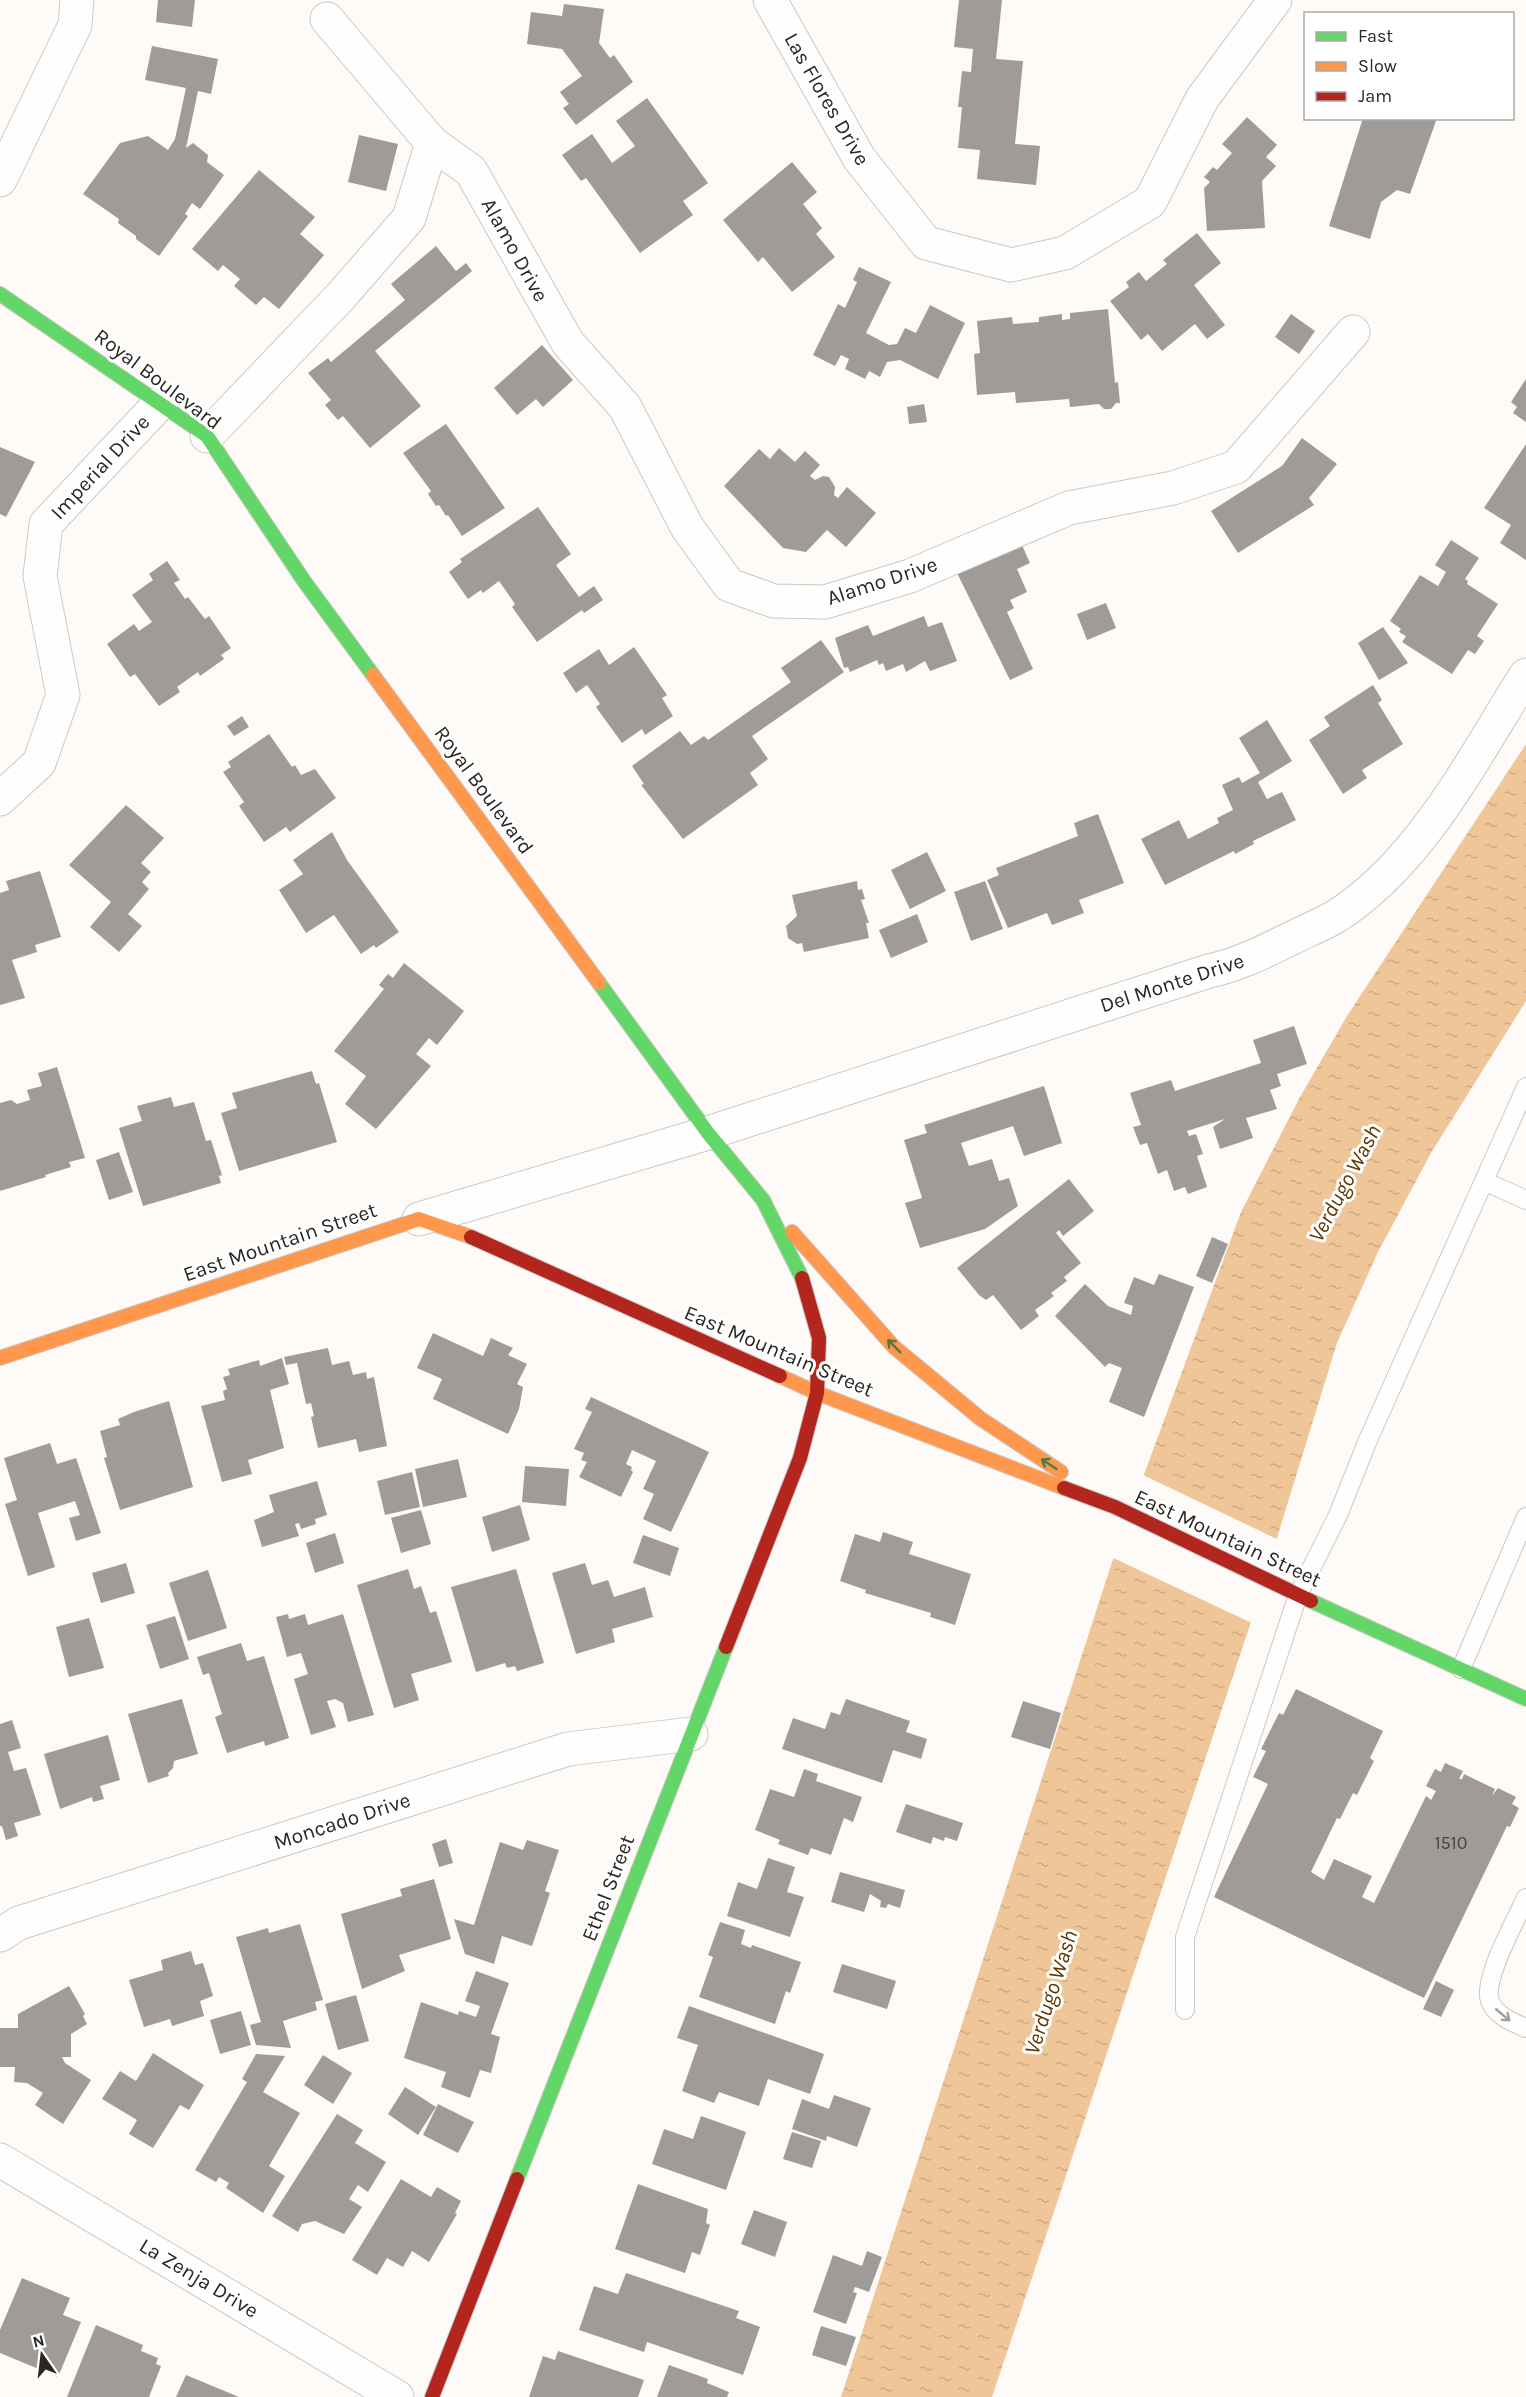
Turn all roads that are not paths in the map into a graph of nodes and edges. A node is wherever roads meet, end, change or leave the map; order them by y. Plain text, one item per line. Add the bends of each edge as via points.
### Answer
1 (77, 0) edge
2 (770, 0) edge
3 (1275, 0) edge
4 (327, 19) dead end
5 (432, 143) junction
6 (0, 180) edge
7 (0, 294) edge
8 (1353, 332) dead end
9 (161, 402) junction
10 (207, 436) junction
11 (1526, 675) edge
12 (0, 799) edge
13 (1526, 1087) edge
14 (708, 1132) junction
15 (1484, 1180) junction
16 (764, 1200) junction
17 (1526, 1200) edge
18 (419, 1219) junction
19 (0, 1358) edge
20 (817, 1393) junction
21 (1115, 1507) junction
22 (1526, 1517) edge
23 (1298, 1595) junction
24 (1461, 1669) junction
25 (1526, 1699) edge
26 (691, 1734) junction
27 (1526, 1898) edge
28 (0, 1935) edge
29 (1185, 2010) dead end
30 (1526, 2028) edge
31 (0, 2160) edge
32 (397, 2397) edge
33 (432, 2397) edge

1 - 6 street via 75,25
2 - 3 street, Las Flores Drive via 859,158 926,243 1011,265 1065,253 1150,202 1202,99
4 - 5 street, Alamo Drive
5 - 8 street, Alamo Drive via 471,171 568,343 625,407 687,527 729,585 774,601 825,602 910,576 1069,508 1173,488 1236,467
5 - 10 street via 409,219
7 - 9 street, Royal Boulevard
9 - 10 street, Royal Boulevard
9 - 12 street, Imperial Drive via 46,524 40,576 63,696 39,763
10 - 14 street, Royal Boulevard via 304,581
11 - 14 street, Del Monte Drive via 1425,832 1381,880 1335,916 1232,966
13 - 15 lane
14 - 16 street, Royal Boulevard
14 - 18 street, Del Monte Drive
15 - 17 lane
15 - 23 lane via 1338,1515
16 - 20 street, Royal Boulevard via 802,1280 819,1338
21 -> 16 street via 981,1419 894,1347
18 - 19 street, East Mountain Street
18 - 20 street, East Mountain Street via 488,1243
20 - 21 street, East Mountain Street
20 - 26 street, Ethel Street via 800,1458
21 - 23 street, East Mountain Street
22 - 24 lane
23 - 24 street, East Mountain Street
23 - 29 lane via 1185,1937
24 - 25 street, East Mountain Street
26 - 28 street, Moncado Drive via 568,1749 20,1923
26 - 33 street, Ethel Street
27 -> 30 lane via 1491,1977 1488,1993 1498,2013
31 - 32 street, La Zenja Drive

